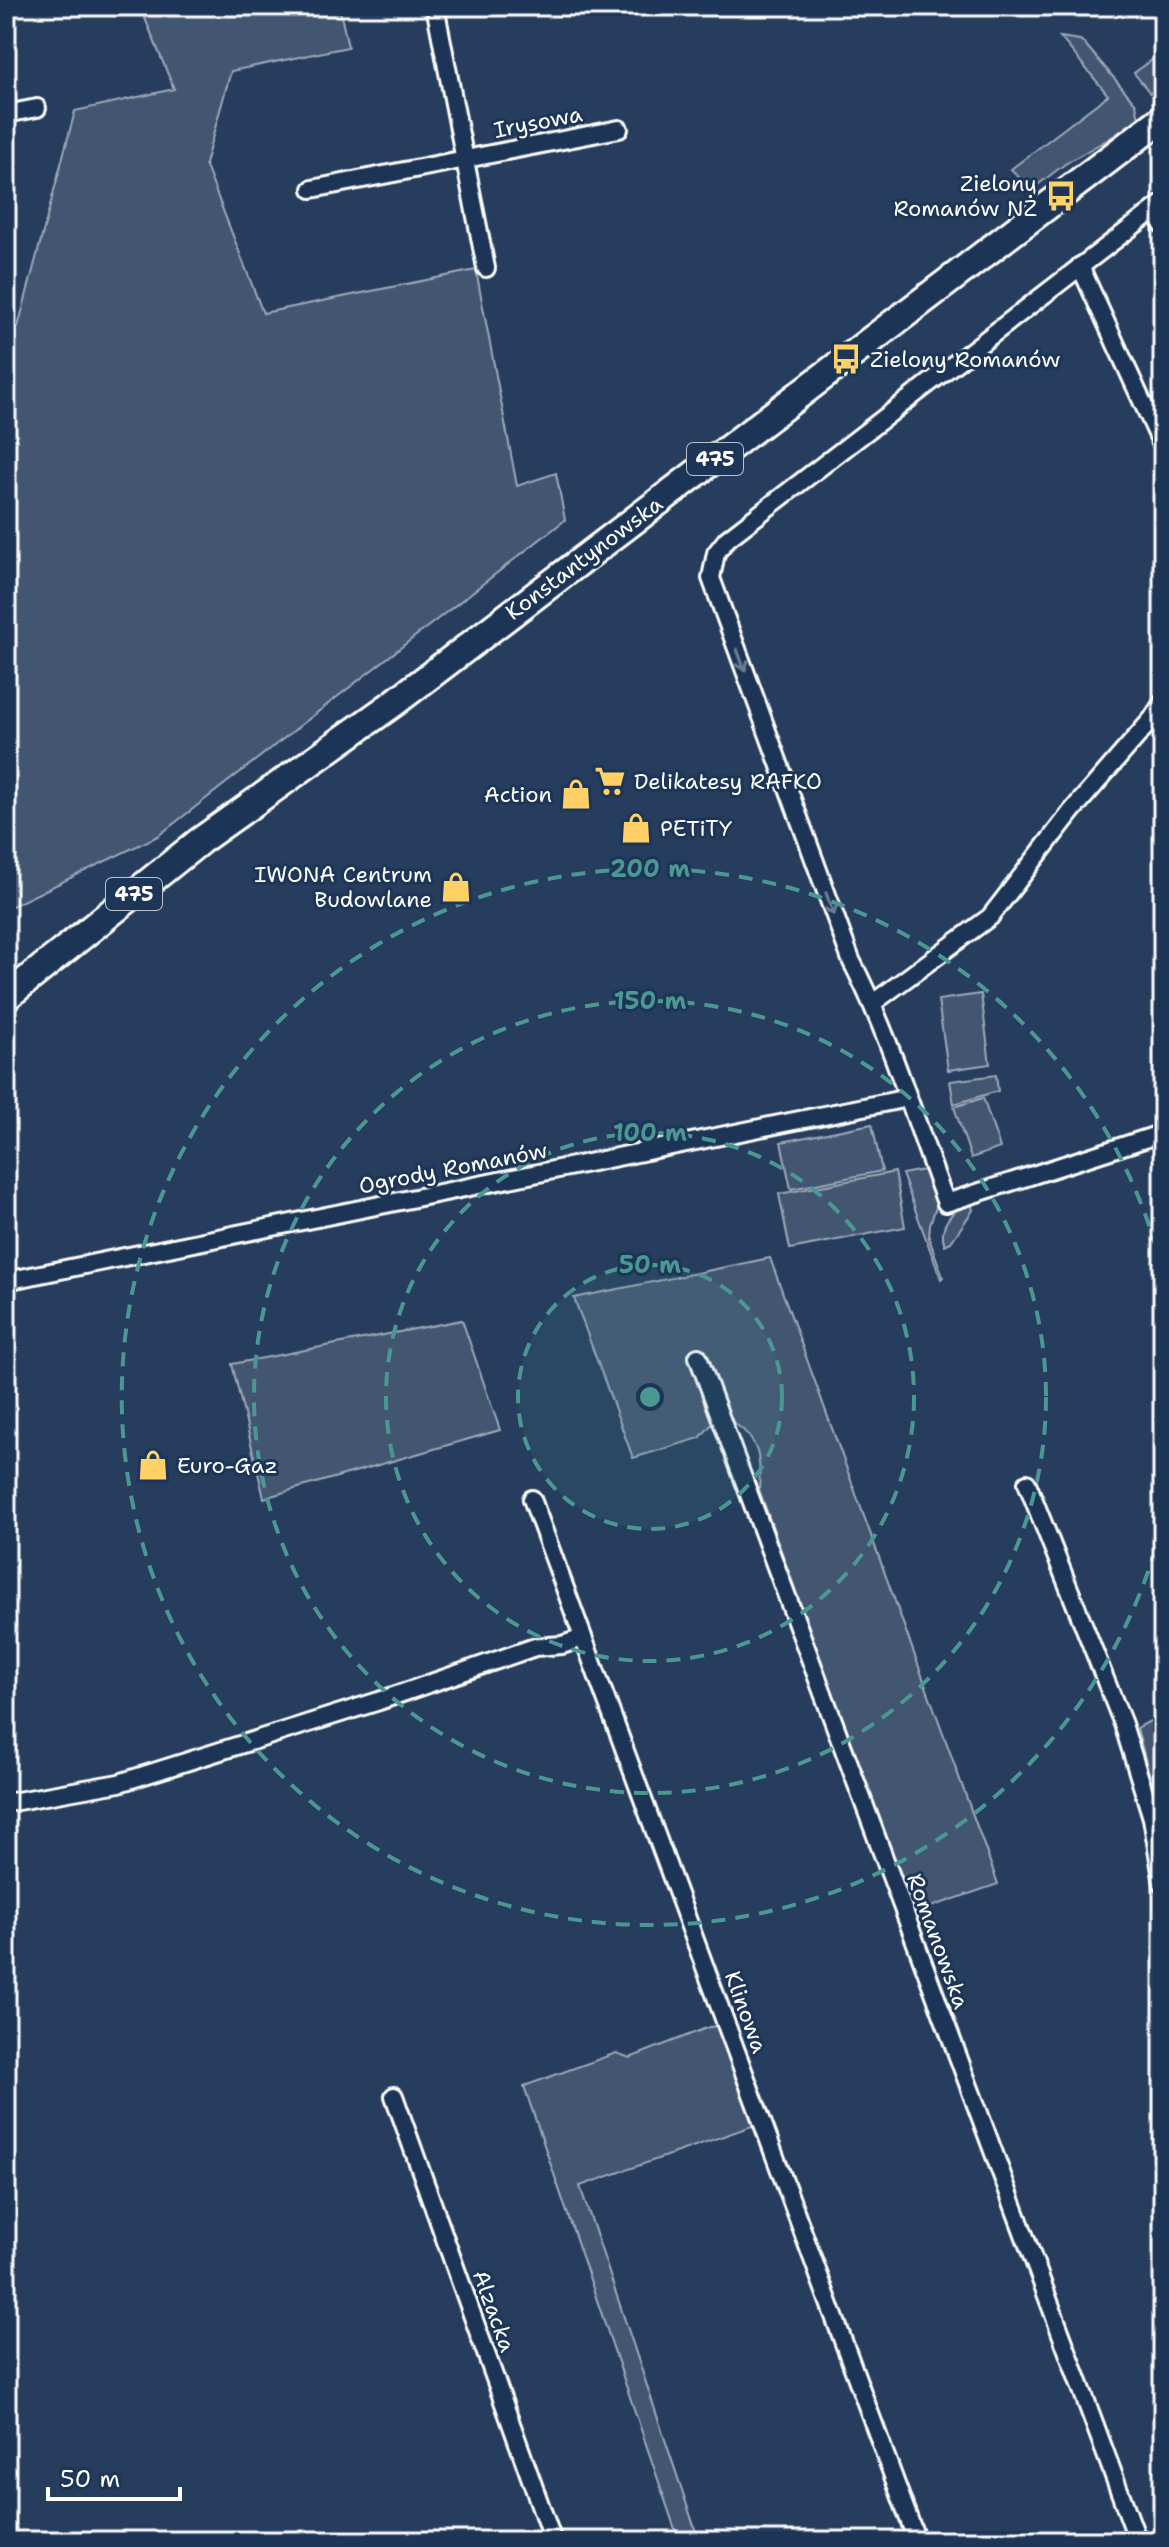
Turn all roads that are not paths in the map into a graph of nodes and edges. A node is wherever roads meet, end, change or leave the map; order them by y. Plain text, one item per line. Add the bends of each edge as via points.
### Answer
1 (435, 6) edge
2 (37, 108) dead end
3 (6, 114) edge
4 (1162, 121) edge
5 (619, 129) dead end
6 (464, 159) junction
7 (312, 189) dead end
8 (1158, 207) edge
9 (1163, 225) edge
10 (1080, 266) junction
11 (486, 268) dead end
12 (1163, 447) edge
13 (1163, 702) edge
14 (6, 997) edge
15 (873, 1003) junction
16 (908, 1098) junction
17 (1163, 1133) edge
18 (6, 1281) edge
19 (698, 1357) dead end
20 (1027, 1483) dead end
21 (532, 1499) dead end
22 (583, 1638) junction
23 (6, 1803) edge
24 (1163, 1884) edge
25 (394, 2096) dead end
26 (553, 2541) edge
27 (917, 2541) edge
28 (1138, 2541) edge

1 - 6 street
2 - 3 street
4 - 14 main road, Konstantynowska / 475 via 394,703 200,841
5 - 6 street, Irysowa
6 - 7 street, Irysowa
6 - 11 street
8 - 9 street
8 - 10 street
10 - 12 street
10 -> 15 street via 727,539 713,562 714,587 851,960
13 - 15 street via 990,917
15 - 16 street
16 - 17 street via 946,1203
16 - 18 street, Ogrody Romanów
19 - 28 street, Romanowska
20 - 24 street via 1123,1724 1152,1818
21 - 22 street, Klinowa
22 - 23 street via 535,1647 119,1783
22 - 27 street, Klinowa
25 - 26 street, Alzacka

